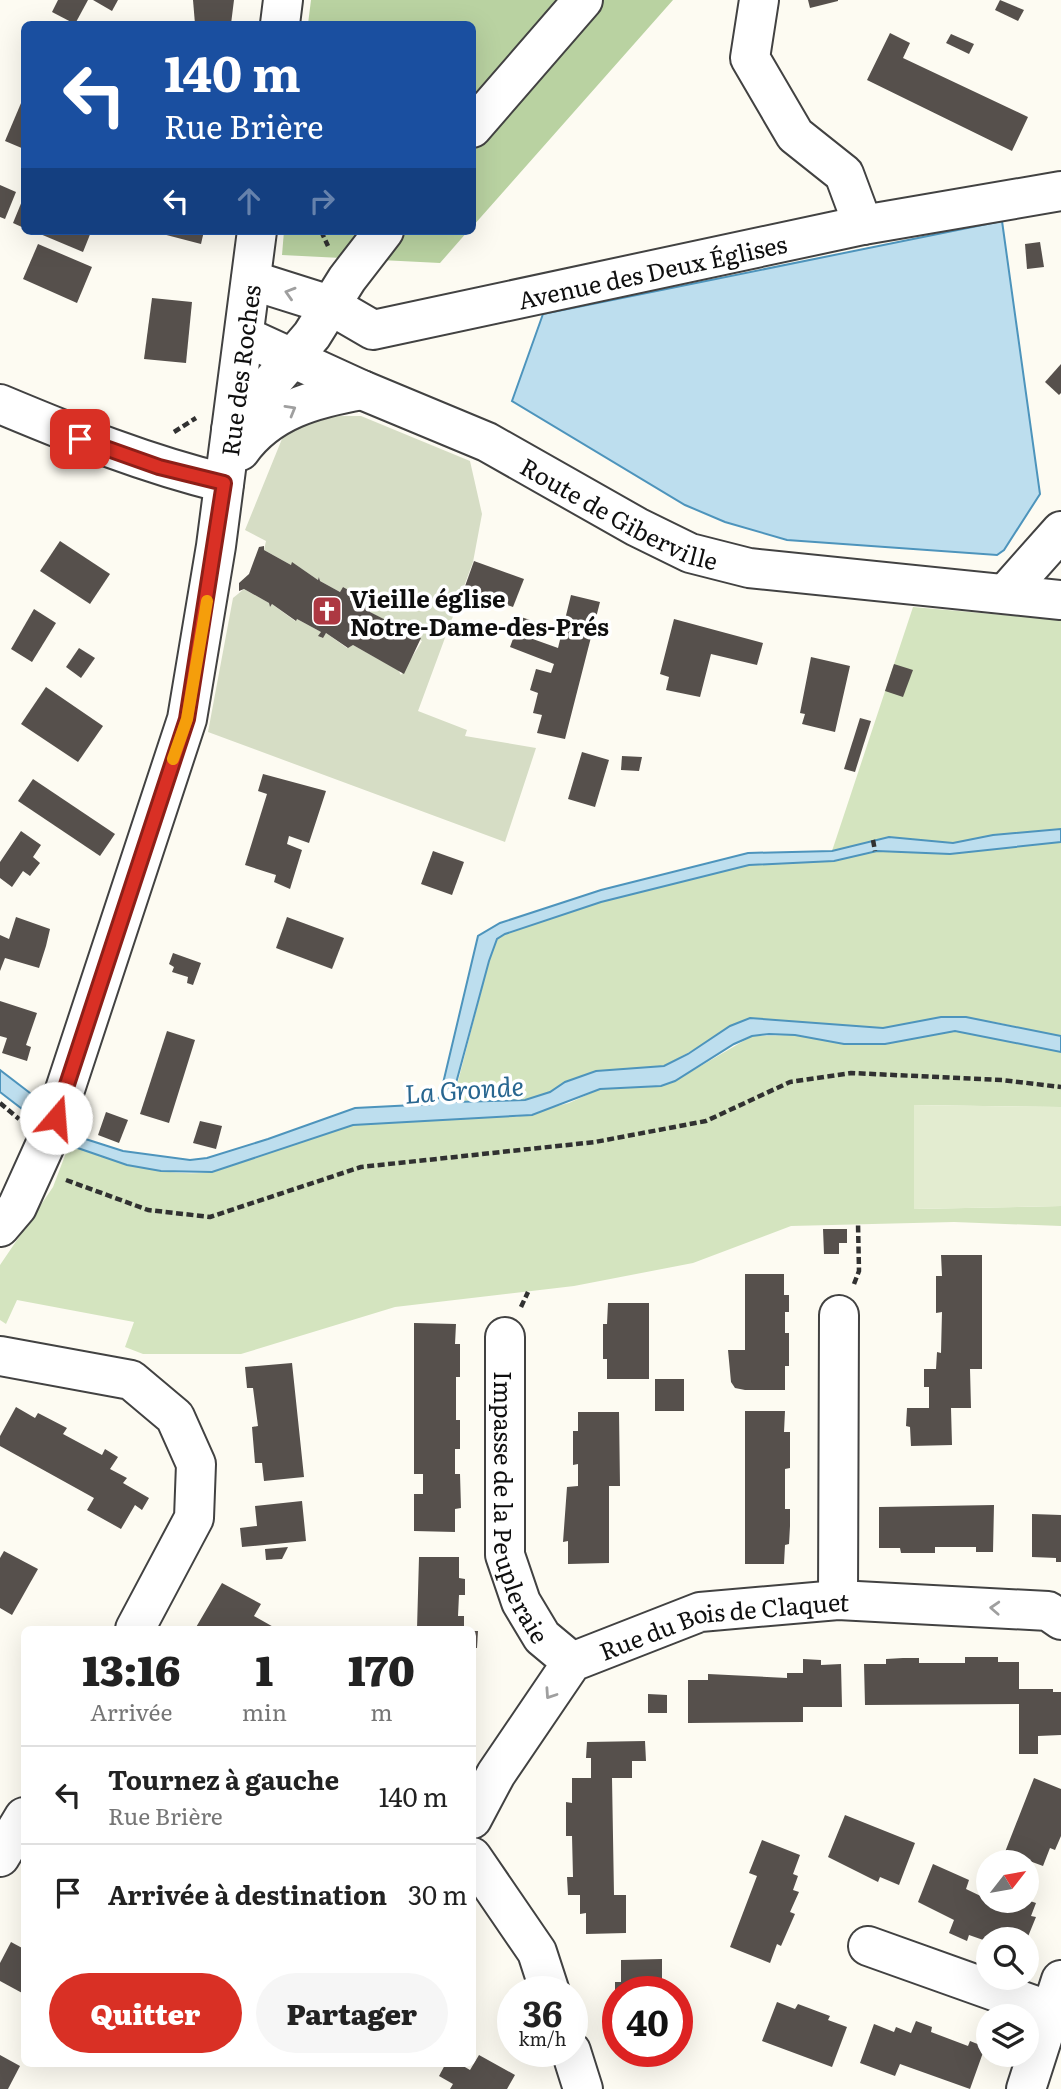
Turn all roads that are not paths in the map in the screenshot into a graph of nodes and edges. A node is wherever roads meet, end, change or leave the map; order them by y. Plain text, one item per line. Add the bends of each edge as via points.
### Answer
1 (283, 0) edge
2 (583, 0) edge
3 (759, 0) edge
4 (280, 21) edge
5 (476, 123) edge
6 (1061, 191) edge
7 (863, 225) junction
8 (257, 235) edge
9 (381, 235) edge
10 (251, 280) junction
11 (330, 305) junction
12 (244, 336) junction
13 (292, 358) junction
14 (362, 390) junction
15 (0, 404) edge
16 (231, 430) junction
17 (225, 478) junction
18 (1061, 531) edge
19 (1006, 593) junction
20 (1061, 600) edge
21 (0, 1227) edge
22 (839, 1315) road end
23 (505, 1337) dead end
24 (0, 1356) edge
25 (838, 1600) junction
26 (1061, 1620) edge
27 (137, 1626) edge
28 (572, 1662) junction
29 (476, 1812) edge
30 (21, 1822) edge
31 (0, 1857) edge
32 (476, 1863) edge
33 (868, 1946) dead end
34 (545, 1976) edge
35 (1056, 1996) edge
36 (575, 2067) edge
37 (583, 2089) edge
38 (1026, 2089) edge

1 - 4 street
2 - 5 street
3 - 7 street via 750,58 795,135 844,174
6 - 7 street, Avenue des Deux Églises
7 - 11 street, Avenue des Deux Églises via 373,330
8 - 10 street, Rue des Roches
9 - 11 street
11 -> 10 street, Avenue des Deux Églises
10 - 12 street, Rue des Roches
11 - 13 street
12 - 13 street, Route de Giberville
12 - 16 street, Rue des Roches
13 - 14 street, Route de Giberville
13 - 16 street
17 -> 14 street via 249,439 265,424 300,404
14 - 19 street, Route de Giberville via 488,442 690,553 749,568
15 - 17 street via 159,467
16 - 17 street, Rue des Roches
17 - 21 street, Rue des Roches via 187,719 51,1131 17,1208
18 - 19 street
19 - 20 street, Route de Giberville
22 - 25 street
23 - 28 street, Impasse de la Peupleraie via 505,1555 521,1602 542,1637
24 - 27 street via 131,1380 175,1417 196,1464 194,1518
26 -> 25 street, Rue du Bois de Claquet via 1048,1611
25 - 28 street, Rue du Bois de Claquet via 700,1612
28 -> 29 street, Rue du Bois de Claquet
30 - 31 street
32 - 34 street via 537,1952
33 - 35 street
35 - 38 street
36 - 37 street

